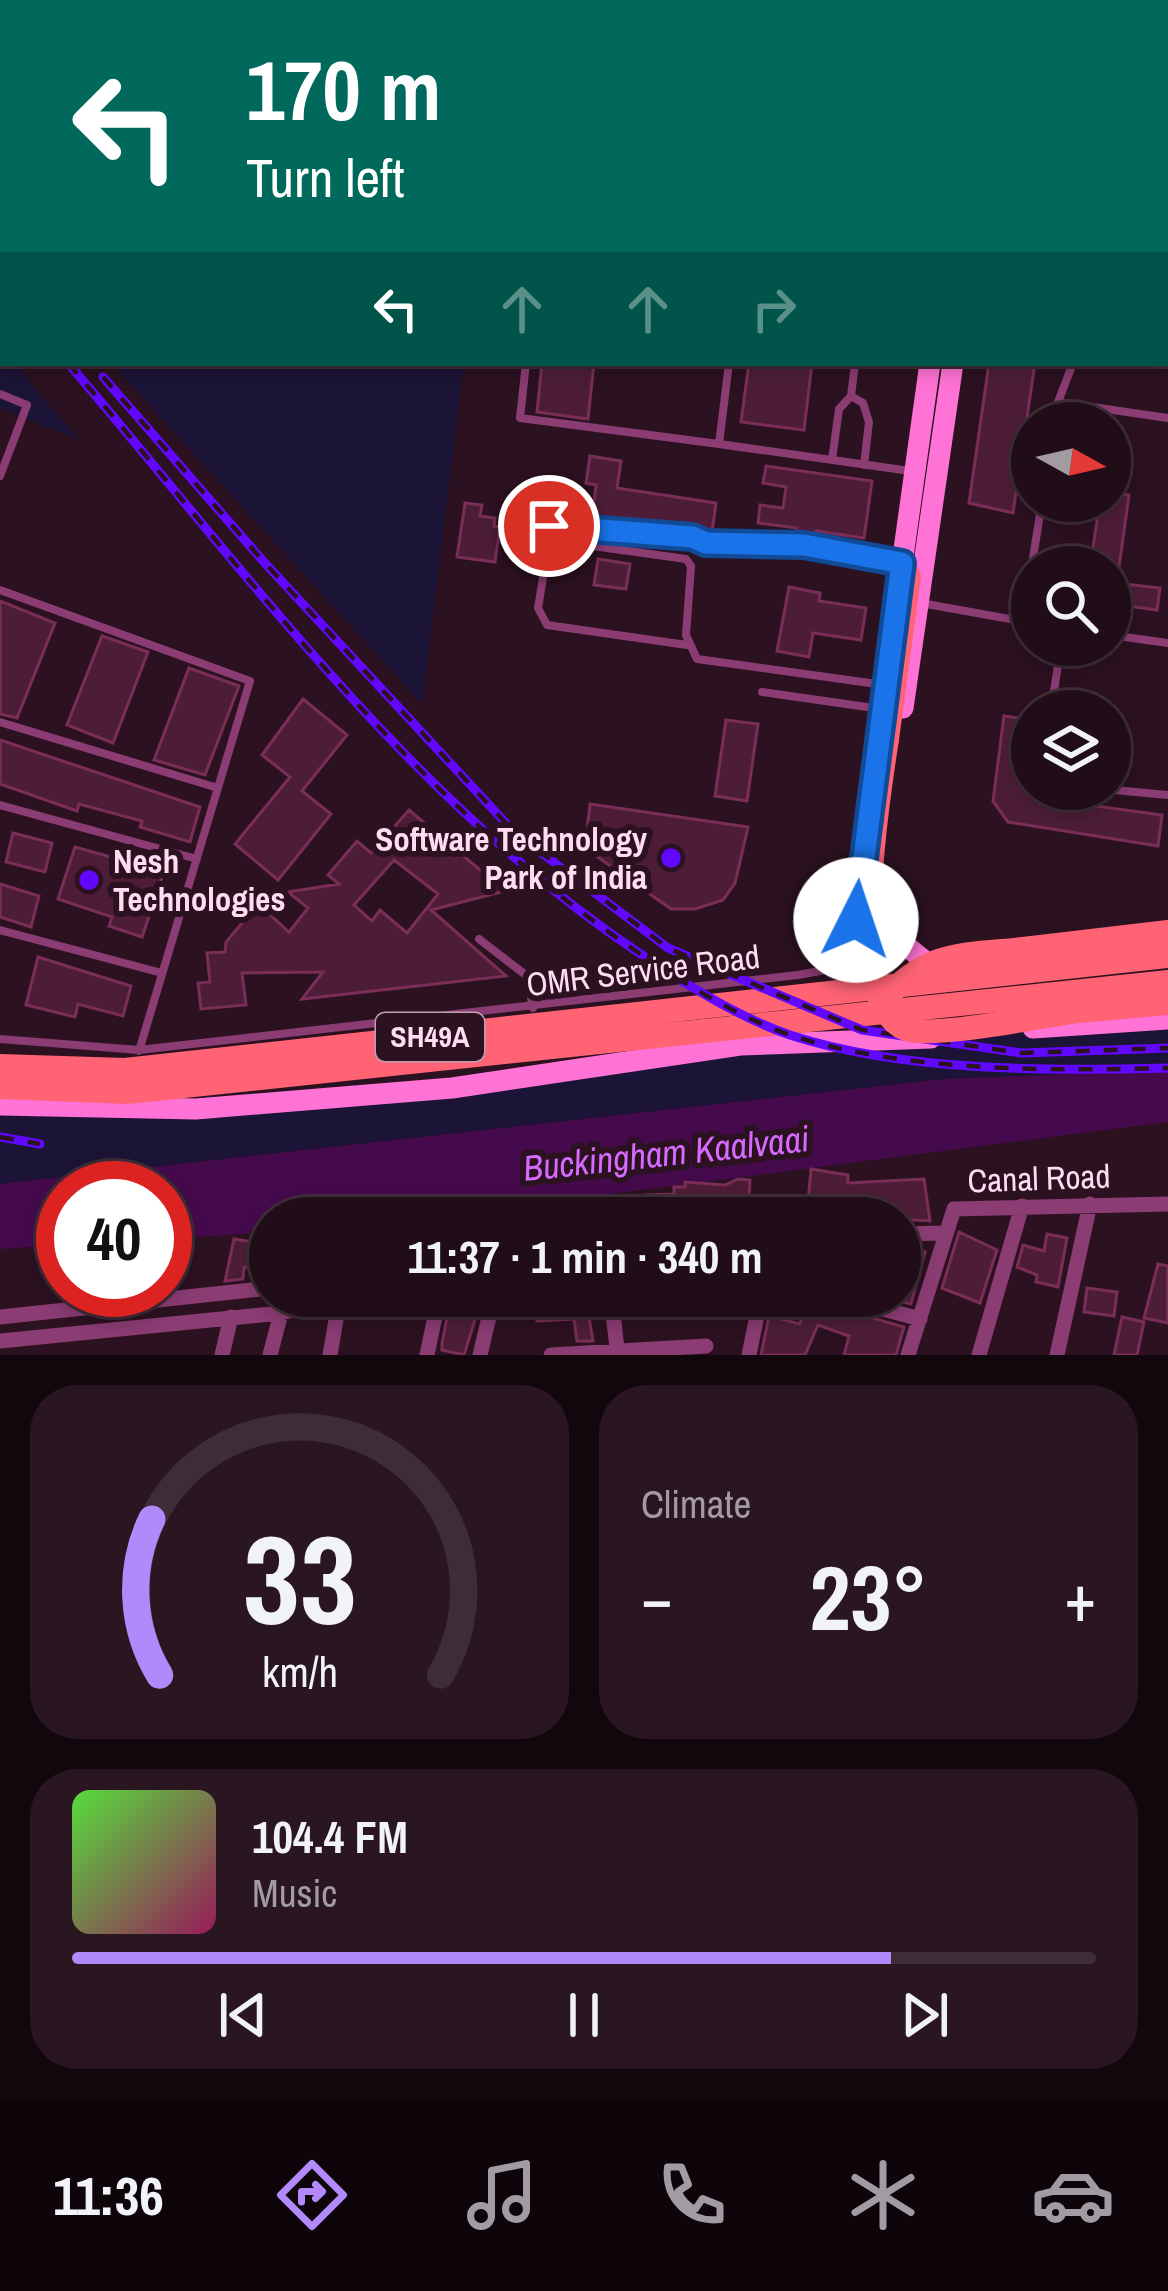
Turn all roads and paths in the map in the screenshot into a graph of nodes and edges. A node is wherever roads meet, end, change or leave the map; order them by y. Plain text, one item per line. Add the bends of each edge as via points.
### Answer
1 (526, 366) edge
2 (729, 366) edge
3 (855, 366) edge
4 (930, 366) edge
5 (953, 366) edge
6 (1072, 366) edge
7 (0, 394) edge
8 (851, 396) junction
9 (1058, 402) edge
10 (1131, 413) edge
11 (1168, 418) edge
12 (719, 444) junction
13 (832, 460) junction
14 (864, 465) junction
15 (915, 472) junction
16 (0, 476) edge
17 (549, 526) dead end
18 (902, 563) junction
19 (0, 590) edge
20 (918, 602) junction
21 (1011, 620) edge
22 (1131, 638) edge
23 (1168, 643) edge
24 (687, 645) junction
25 (884, 685) junction
26 (762, 692) dead end
27 (881, 709) junction
28 (0, 722) edge
29 (218, 788) junction
30 (1131, 791) edge
31 (1168, 794) edge
32 (0, 805) edge
33 (197, 860) junction
34 (0, 930) edge
35 (1168, 932) edge
36 (479, 939) dead end
37 (906, 949) junction
38 (856, 952) junction
39 (1168, 956) edge
40 (162, 974) junction
41 (952, 981) junction
42 (1168, 982) edge
43 (870, 996) junction
44 (1168, 1003) edge
45 (1168, 1019) edge
46 (528, 1029) junction
47 (0, 1039) edge
48 (477, 1044) junction
49 (562, 1058) junction
50 (137, 1059) junction
51 (1, 1087) edge
52 (1090, 1204) junction
53 (1168, 1204) edge
54 (1022, 1206) junction
55 (946, 1233) junction
56 (921, 1234) edge
57 (249, 1290) edge
58 (249, 1316) edge
59 (0, 1317) edge
60 (231, 1317) junction
61 (280, 1317) edge
62 (336, 1317) edge
63 (435, 1317) edge
64 (489, 1317) edge
65 (613, 1317) edge
66 (756, 1317) edge
67 (913, 1317) edge
68 (920, 1319) junction
69 (2, 1340) edge
70 (706, 1346) dead end
71 (617, 1348) junction
72 (681, 1351) edge
73 (222, 1355) edge
74 (270, 1355) edge
75 (330, 1355) edge
76 (427, 1355) edge
77 (480, 1355) edge
78 (551, 1355) edge
79 (748, 1355) edge
80 (908, 1355) edge
81 (979, 1355) edge
82 (1057, 1355) edge

1 - 12 lane via 520,418
2 - 12 lane
3 - 8 lane
4 - 15 street
5 - 20 street
6 - 9 lane
7 - 16 lane via 27,405
8 - 13 lane via 839,409
8 - 14 lane via 868,410
10 - 11 lane
12 - 13 lane
13 - 14 lane
14 - 15 lane
15 - 18 street
17 - 18 lane via 804,545
18 - 25 street
18 - 43 main road, bridge via 909,577 868,889
19 - 29 lane via 250,681
20 - 21 lane
20 - 37 street via 876,891
22 - 23 lane
24 - 24 lane via 686,559 564,542 547,553 538,608 547,625
24 - 25 lane via 706,663
25 - 27 street
26 - 27 lane
27 - 38 street via 856,888
28 - 29 lane
29 - 33 lane
30 - 31 lane
32 - 33 lane
33 - 40 lane
34 - 40 lane
35 - 43 main road, bridge via 946,958
36 - 46 lane via 527,976
37 - 38 street
37 - 41 street
38 - 43 street
38 - 46 lane, OMR Service Road via 836,968
39 - 41 main road
40 - 50 lane
41 - 43 main road
42 - 49 main road
43 - 44 main road, bridge via 894,1022 919,1031
43 - 46 main road, SH49A
45 - 49 street
46 - 48 main road, SH49A
46 - 49 main road, SH49A
46 - 50 lane, OMR Service Road
47 - 50 lane, OMR Service Road
48 - 50 main road, SH49A
48 - 51 main road, SH49A via 127,1092
49 - 51 street via 452,1088 196,1108
50 - 51 main road, SH49A
52 - 53 street, Canal Road
52 - 54 street, Canal Road
52 - 82 street
54 - 55 street, Canal Road via 954,1209
54 - 81 street
55 - 56 street
55 - 68 street, Canal Road
57 - 59 street
58 - 60 street
60 - 69 street
60 - 73 street
61 - 74 street
62 - 75 street
63 - 76 street
64 - 77 street
65 - 71 street
66 - 79 street
67 - 68 street
68 - 80 street, Canal Road
70 - 72 street
71 - 72 street
71 - 78 street

